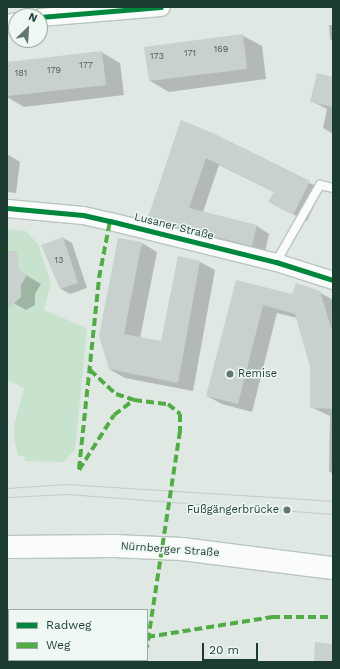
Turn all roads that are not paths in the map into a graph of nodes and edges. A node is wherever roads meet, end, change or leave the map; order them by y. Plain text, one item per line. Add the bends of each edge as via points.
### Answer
1 (161, 7) edge
2 (48, 16) edge
3 (333, 188) edge
4 (7, 208) edge
5 (276, 262) junction
6 (333, 280) edge
7 (7, 547) edge
8 (333, 568) edge

1 - 2 street
3 - 5 lane via 320,185
4 - 5 street, Lusaner Straße via 83,215
5 - 6 street, Lusaner Straße
7 - 8 main road, Nürnberger Straße via 114,546 182,549

